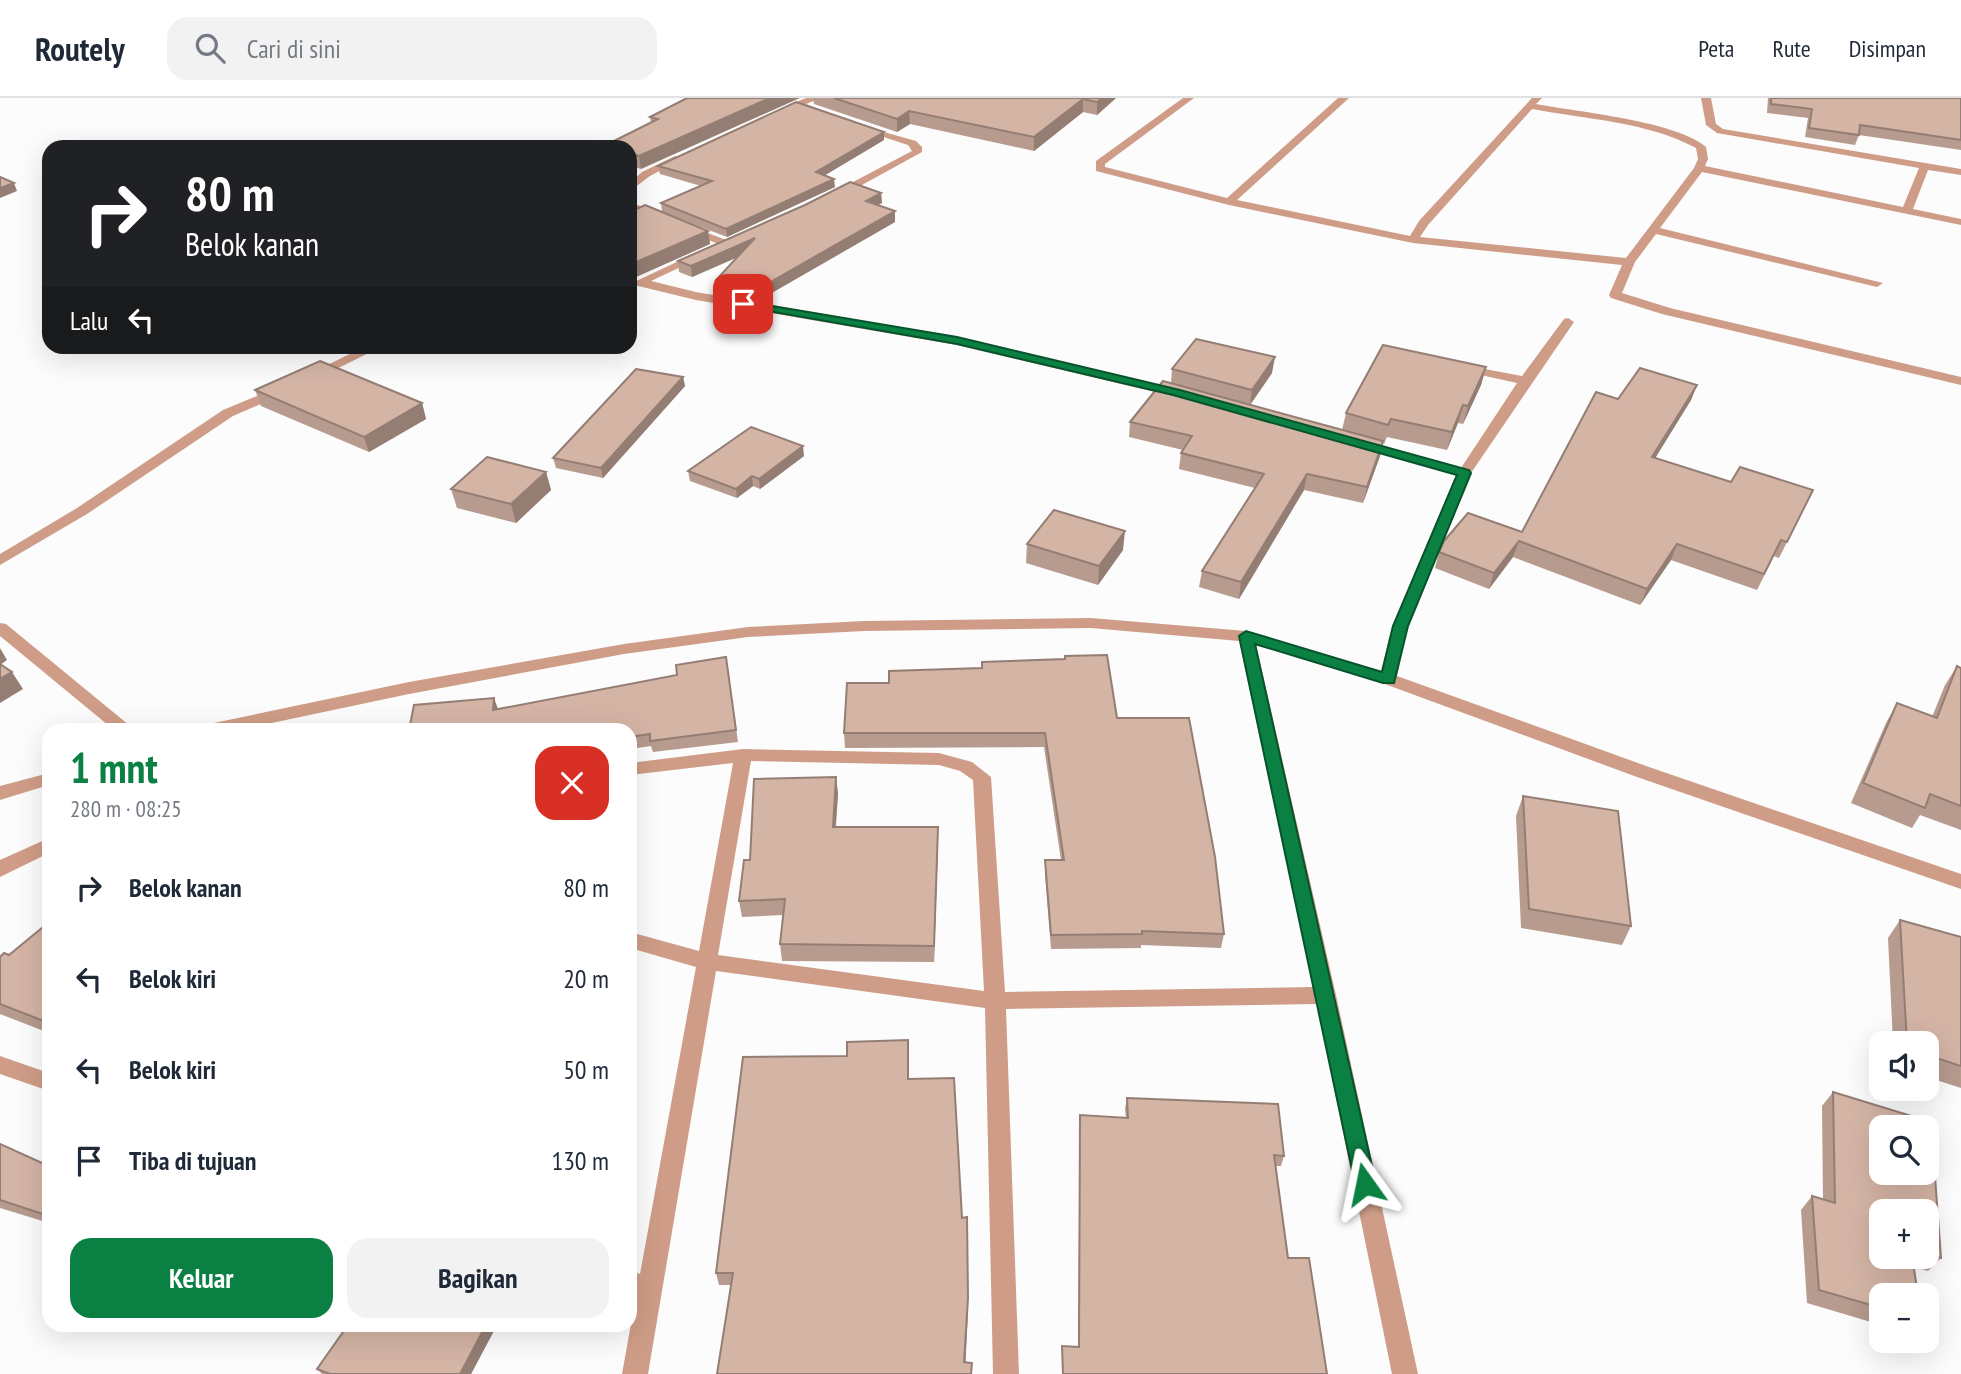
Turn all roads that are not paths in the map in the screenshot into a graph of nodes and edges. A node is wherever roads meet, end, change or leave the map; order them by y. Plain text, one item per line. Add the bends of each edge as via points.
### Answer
1 (816, 98) edge
2 (1189, 98) edge
3 (1344, 98) edge
4 (1706, 98) edge
5 (1533, 102) edge
6 (796, 104) junction
7 (783, 110) edge
8 (831, 117) edge
9 (854, 125) edge
10 (696, 150) edge
11 (1925, 165) junction
12 (1699, 168) junction
13 (1961, 172) edge
14 (637, 182) edge
15 (825, 200) edge
16 (1228, 202) junction
17 (637, 208) edge
18 (1907, 211) junction
19 (1961, 222) edge
20 (1654, 230) junction
21 (738, 237) edge
22 (1413, 240) junction
23 (725, 243) junction
24 (1629, 262) junction
25 (1877, 283) dead end
26 (637, 284) edge
27 (637, 286) edge
28 (1568, 322) dead end
29 (359, 354) edge
30 (1446, 363) edge
31 (1525, 381) junction
32 (1961, 381) edge
33 (1189, 396) edge
34 (1350, 440) edge
35 (1464, 473) junction
36 (0, 560) edge
37 (0, 628) edge
38 (1246, 636) junction
39 (1388, 679) junction
40 (117, 723) edge
41 (242, 723) edge
42 (743, 755) junction
43 (637, 768) edge
44 (42, 781) edge
45 (0, 793) edge
46 (42, 848) edge
47 (0, 870) edge
48 (1961, 882) edge
49 (637, 942) edge
50 (705, 961) junction
51 (1326, 995) junction
52 (995, 1001) junction
53 (0, 1065) edge
54 (42, 1080) edge
55 (639, 1286) edge
56 (637, 1330) edge
57 (637, 1332) edge
58 (635, 1374) edge
59 (1006, 1374) edge
60 (1405, 1374) edge

1 - 6 street
2 - 16 street via 1101,163 1100,169
3 - 16 street
4 - 11 street via 1712,125 1720,131
5 - 12 street via 1687,138 1701,147
5 - 22 street via 1423,223
6 - 7 street
6 - 8 street
9 - 15 street via 912,144 917,152
10 - 14 street
11 - 13 street
11 - 18 street
12 - 18 street
12 - 20 street
16 - 22 street
17 - 23 street
18 - 19 street
20 - 24 street
20 - 25 street
21 - 23 street
22 - 24 street
23 - 26 street
24 - 32 street via 1615,295
27 - 33 street via 957,341
28 - 31 street
29 - 36 street via 228,413
30 - 31 street
31 - 35 street
34 - 35 street
35 - 39 street via 1401,626
37 - 40 street
38 - 39 street
38 - 41 street via 1091,623 748,632 624,649
38 - 51 street
39 - 48 street
42 - 43 street
42 - 50 street
42 - 52 street via 939,760 966,766 982,777
44 - 45 street
46 - 47 street
49 - 50 street
50 - 52 street
50 - 55 street
51 - 52 street
51 - 60 street
52 - 59 street
53 - 54 street
55 - 56 street
57 - 58 street

